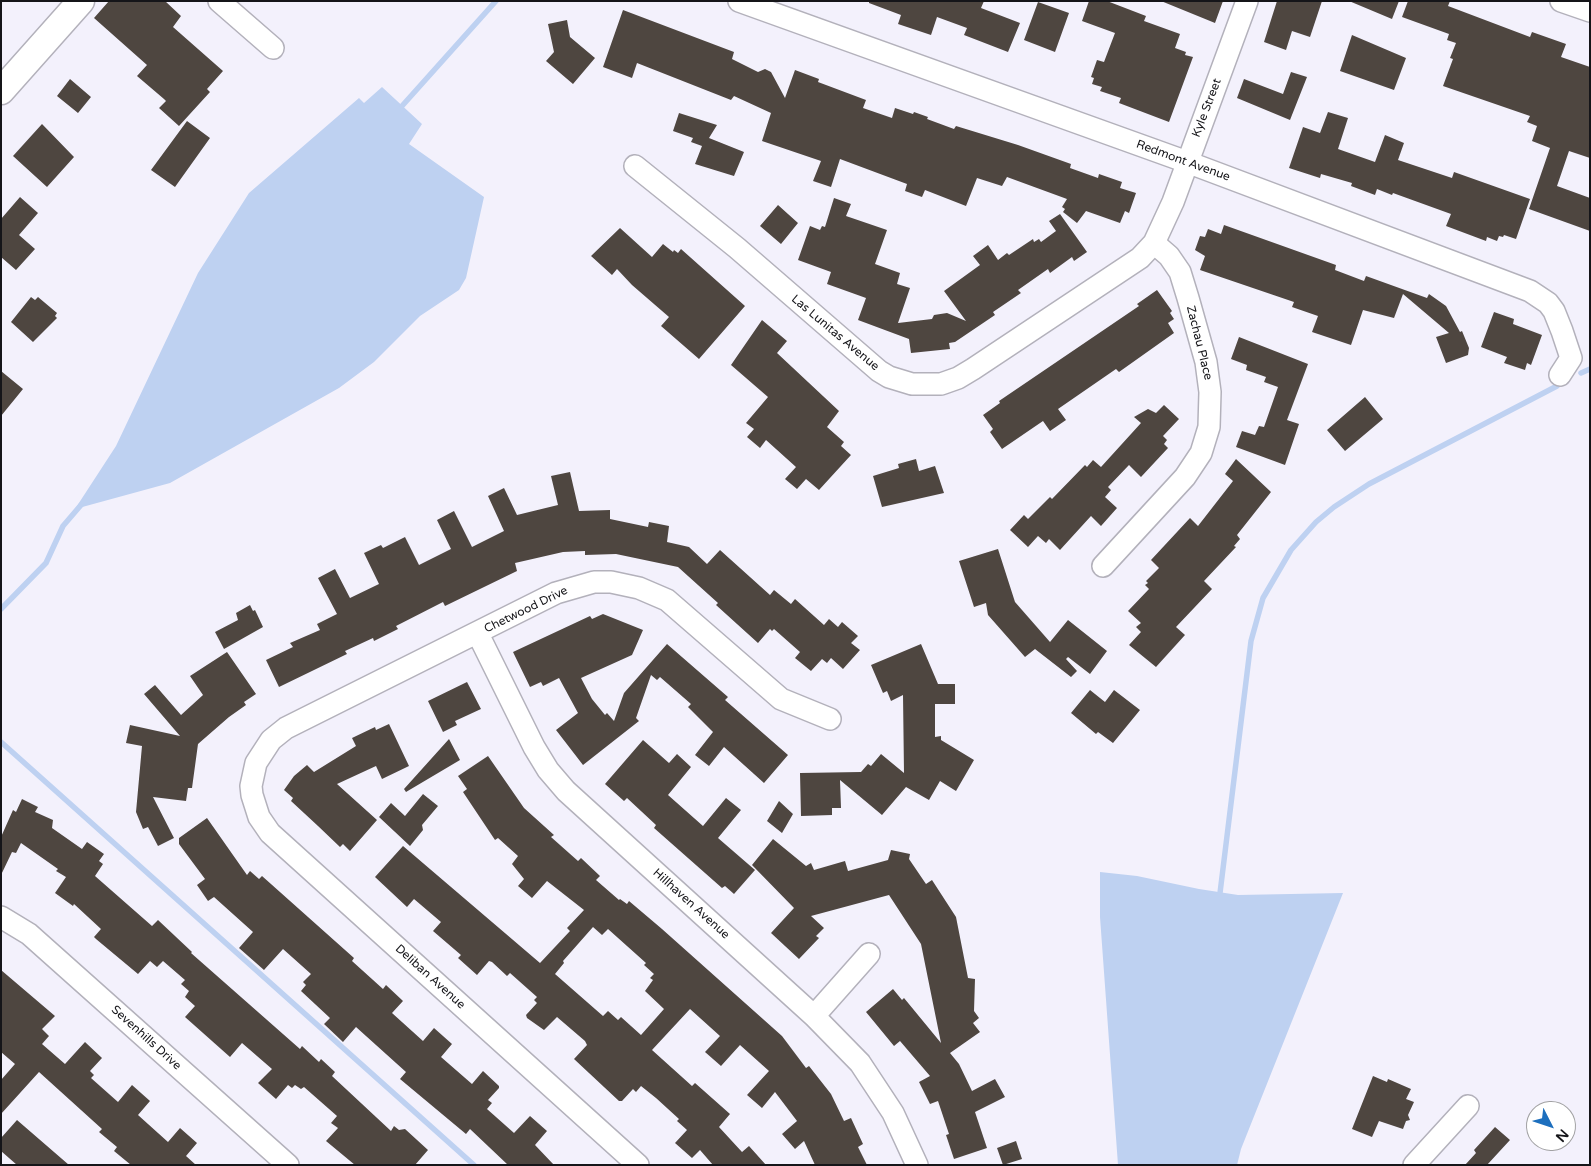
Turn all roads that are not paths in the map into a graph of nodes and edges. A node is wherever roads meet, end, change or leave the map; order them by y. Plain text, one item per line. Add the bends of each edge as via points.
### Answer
1 (81, 1) edge
2 (220, 1) edge
3 (739, 1) edge
4 (1247, 1) edge
5 (1562, 1) edge
6 (1590, 12) edge
7 (273, 48) dead end
8 (1, 90) edge
9 (1187, 162) junction
10 (636, 166) dead end
11 (1154, 242) junction
12 (1560, 375) dead end
13 (1103, 566) dead end
14 (478, 634) junction
15 (830, 720) dead end
16 (253, 772) joint
17 (1, 916) edge
18 (869, 954) dead end
19 (814, 1016) junction
20 (1468, 1106) dead end
21 (288, 1165) edge
22 (638, 1165) edge
23 (917, 1165) edge
24 (1414, 1165) edge

1 - 8 street
2 - 7 street
3 - 9 street, Redmont Avenue
4 - 9 street, Kyle Street
5 - 6 street
9 - 11 street, Kyle Street
9 - 12 street, Redmont Avenue via 1539,296 1554,311 1570,354 1570,362
10 - 11 street, Las Lunitas Avenue via 879,371 912,384 941,384 974,369 1140,258
11 - 13 street, Zachau Place via 1180,272 1188,298 1206,362 1210,392 1209,426 1201,453 1185,477
14 - 15 street, Chetwood Drive via 574,586 602,582 639,588 667,600 781,699
14 - 16 street, Chetwood Drive via 286,728 265,747
14 - 19 street, Hillhaven Avenue via 534,747 556,781
16 - 22 street, Deliban Avenue via 256,810 270,833
17 - 21 street, Sevenhills Drive via 29,934
18 - 19 street
19 - 23 street, Hillhaven Avenue via 872,1079 894,1114
20 - 24 street

